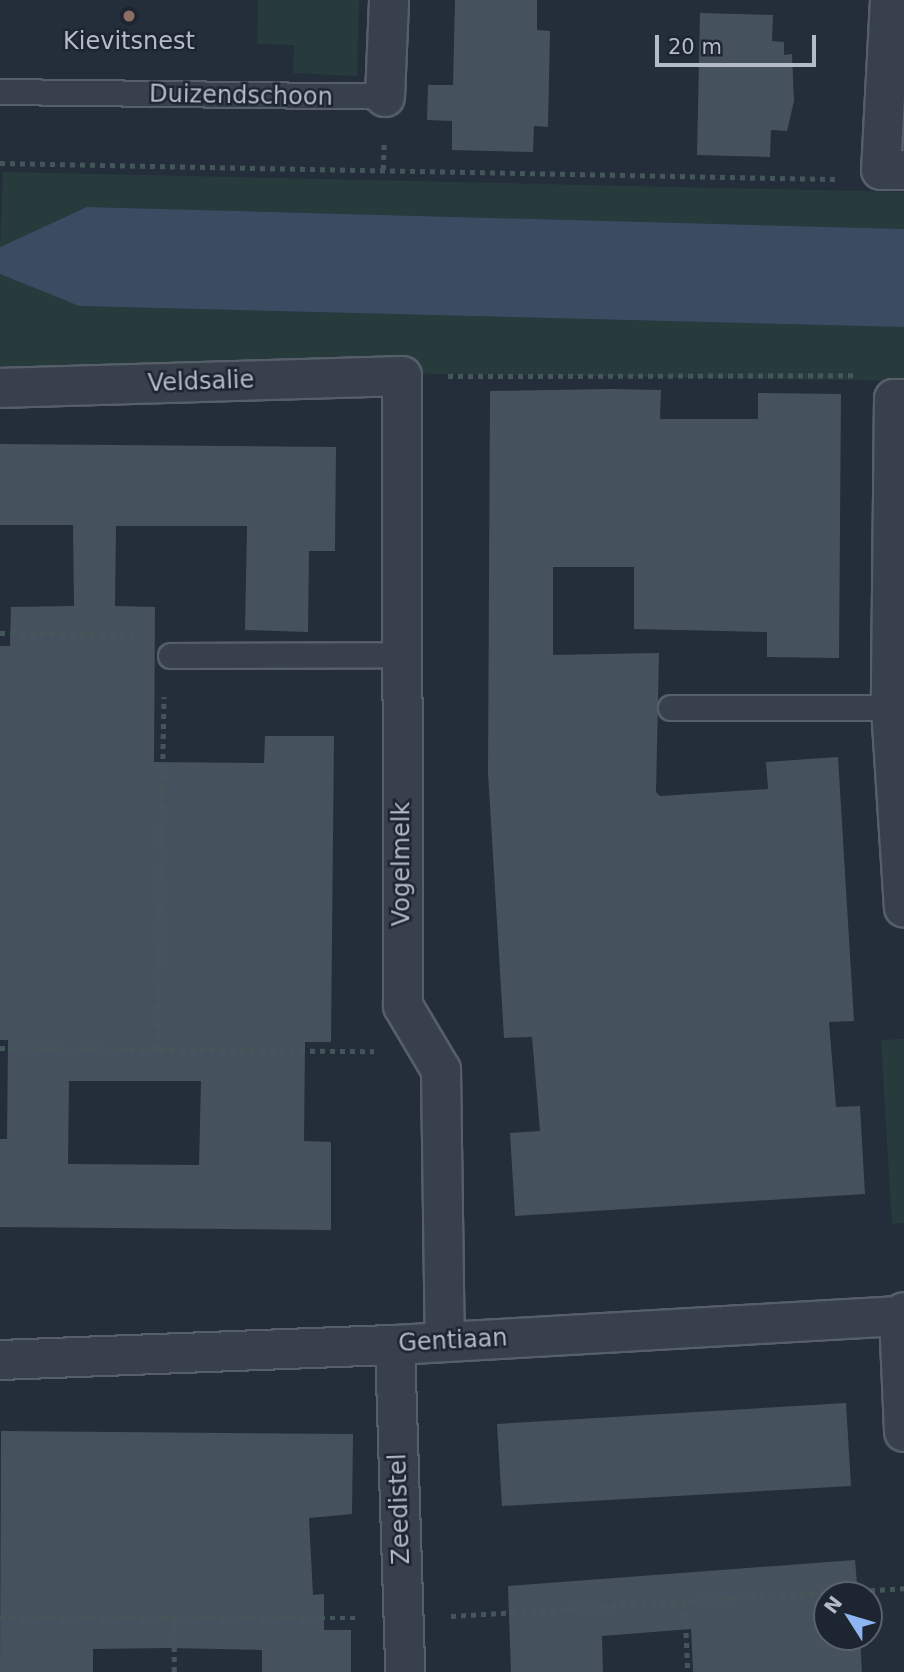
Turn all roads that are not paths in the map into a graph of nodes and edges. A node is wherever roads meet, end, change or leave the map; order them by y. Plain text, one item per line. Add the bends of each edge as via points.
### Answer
1 (388, 0) edge
2 (890, 0) edge
3 (0, 92) edge
4 (384, 97) joint
5 (893, 170) edge
6 (402, 376) joint
7 (0, 388) edge
8 (899, 399) edge
9 (401, 655) junction
10 (171, 656) road end
11 (671, 708) dead end
12 (891, 708) junction
13 (904, 908) edge
14 (902, 1314) edge
15 (445, 1342) junction
16 (395, 1345) junction
17 (0, 1360) edge
18 (904, 1432) edge
19 (405, 1672) edge

1 - 4 street, Duizendschoon
2 - 5 street
3 - 4 lane, Duizendschoon
6 - 7 street, Veldsalie
6 - 9 street, Vogelmelk
8 - 12 street
9 - 10 lane
9 - 15 street, Vogelmelk via 403,1006 441,1070
11 - 12 lane
12 - 13 street
14 - 15 street, Gentiaan
14 - 18 street
15 - 16 street, Gentiaan
16 - 17 street, Gentiaan
16 - 19 street, Zeedistel

